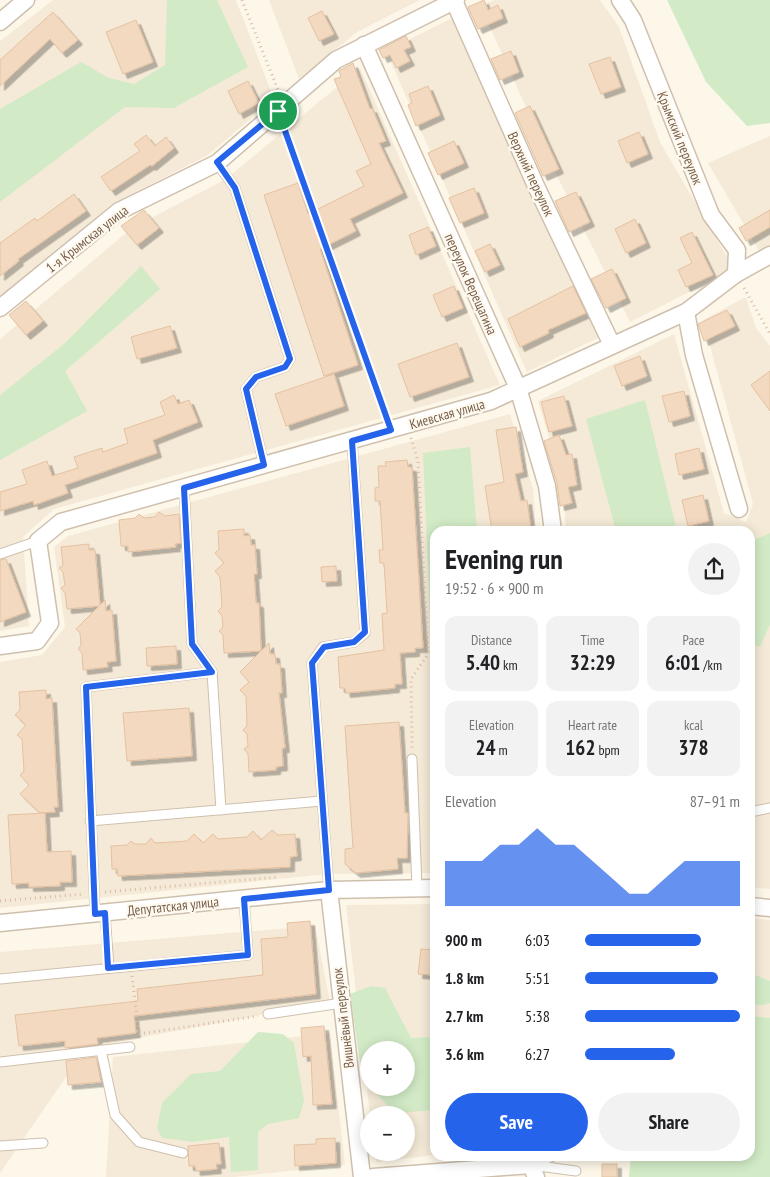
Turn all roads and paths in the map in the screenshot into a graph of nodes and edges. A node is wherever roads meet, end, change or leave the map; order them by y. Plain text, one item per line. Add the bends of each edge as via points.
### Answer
1 (26, 0) edge
2 (242, 0) edge
3 (455, 0) edge
4 (620, 0) edge
5 (0, 22) edge
6 (364, 45) junction
7 (281, 109) junction
8 (217, 162) junction
9 (770, 255) edge
10 (736, 274) junction
11 (0, 308) edge
12 (686, 312) junction
13 (770, 334) edge
14 (612, 346) junction
15 (518, 388) junction
16 (407, 426) junction
17 (391, 430) junction
18 (352, 441) junction
19 (264, 465) junction
20 (184, 488) junction
21 (739, 509) dead end
22 (552, 526) edge
23 (38, 541) junction
24 (0, 554) edge
25 (0, 646) edge
26 (212, 672) junction
27 (412, 759) joint
28 (322, 801) junction
29 (770, 808) edge
30 (222, 810) junction
31 (755, 811) edge
32 (90, 821) junction
33 (288, 876) dead end
34 (416, 888) junction
35 (430, 888) edge
36 (329, 890) junction
37 (94, 893) junction
38 (244, 899) junction
39 (0, 901) edge
40 (755, 906) edge
41 (770, 908) edge
42 (100, 913) junction
43 (0, 923) edge
44 (131, 966) junction
45 (108, 968) junction
46 (0, 979) edge
47 (342, 1003) junction
48 (268, 1014) joint
49 (139, 1034) junction
50 (130, 1047) joint
51 (101, 1050) junction
52 (0, 1062) edge
53 (43, 1143) dead end
54 (0, 1146) edge
55 (183, 1152) dead end
56 (547, 1161) edge
57 (534, 1171) edge
58 (576, 1172) dead end
59 (362, 1177) edge
60 (373, 1177) edge

1 - 5 street
2 - 7 path
3 - 6 street, 1-я Крымская улица
3 - 14 street, Верхний переулок via 536,186
4 - 10 street, Крымский переулок via 633,20 711,215 737,250
6 - 7 street, 1-я Крымская улица via 336,60
6 - 15 street, переулок Верещагина
7 - 8 street, 1-я Крымская улица
7 - 17 path
8 - 11 street, 1-я Крымская улица via 119,211
8 - 19 lane via 235,188 290,359 285,367 256,377 246,389
9 - 10 street, Киевская улица
10 - 12 street, Киевская улица
10 - 13 path
12 - 14 street, Киевская улица
12 - 21 street via 694,355
14 - 15 street, Киевская улица
15 - 16 street, Киевская улица via 491,401
15 - 22 street, переулок Верещагина via 548,486
16 - 17 street, Киевская улица
16 - 27 path via 418,460 428,654 411,679
17 - 18 street, Киевская улица
18 - 19 street, Киевская улица
18 - 28 lane via 365,632 354,642 324,647 312,663
19 - 20 street, Киевская улица
20 - 23 street, Киевская улица via 61,522
20 - 26 lane via 192,644
23 - 24 lane
23 - 25 street via 50,623 37,641
26 - 30 lane
26 - 32 lane via 86,687
27 - 34 lane
28 - 30 lane
28 - 36 lane
29 - 31 lane
30 - 32 lane
32 - 37 lane
33 - 37 path
34 - 35 street, Депутатская улица
34 - 36 street, Депутатская улица
36 - 38 street, Депутатская улица
36 - 47 street, Вишнёвый переулок
37 - 39 path
37 - 42 lane
38 - 42 street, Депутатская улица
38 - 44 lane via 248,955
40 - 41 street
42 - 43 street, Депутатская улица
42 - 45 lane
44 - 45 lane
44 - 49 path
45 - 46 lane
47 - 48 lane
47 - 59 street, Вишнёвый переулок
48 - 49 path
49 - 50 path
50 - 51 lane
51 - 52 lane
51 - 55 lane via 115,1115 139,1142
53 - 54 lane
56 - 57 lane
57 - 58 lane
57 - 60 street

